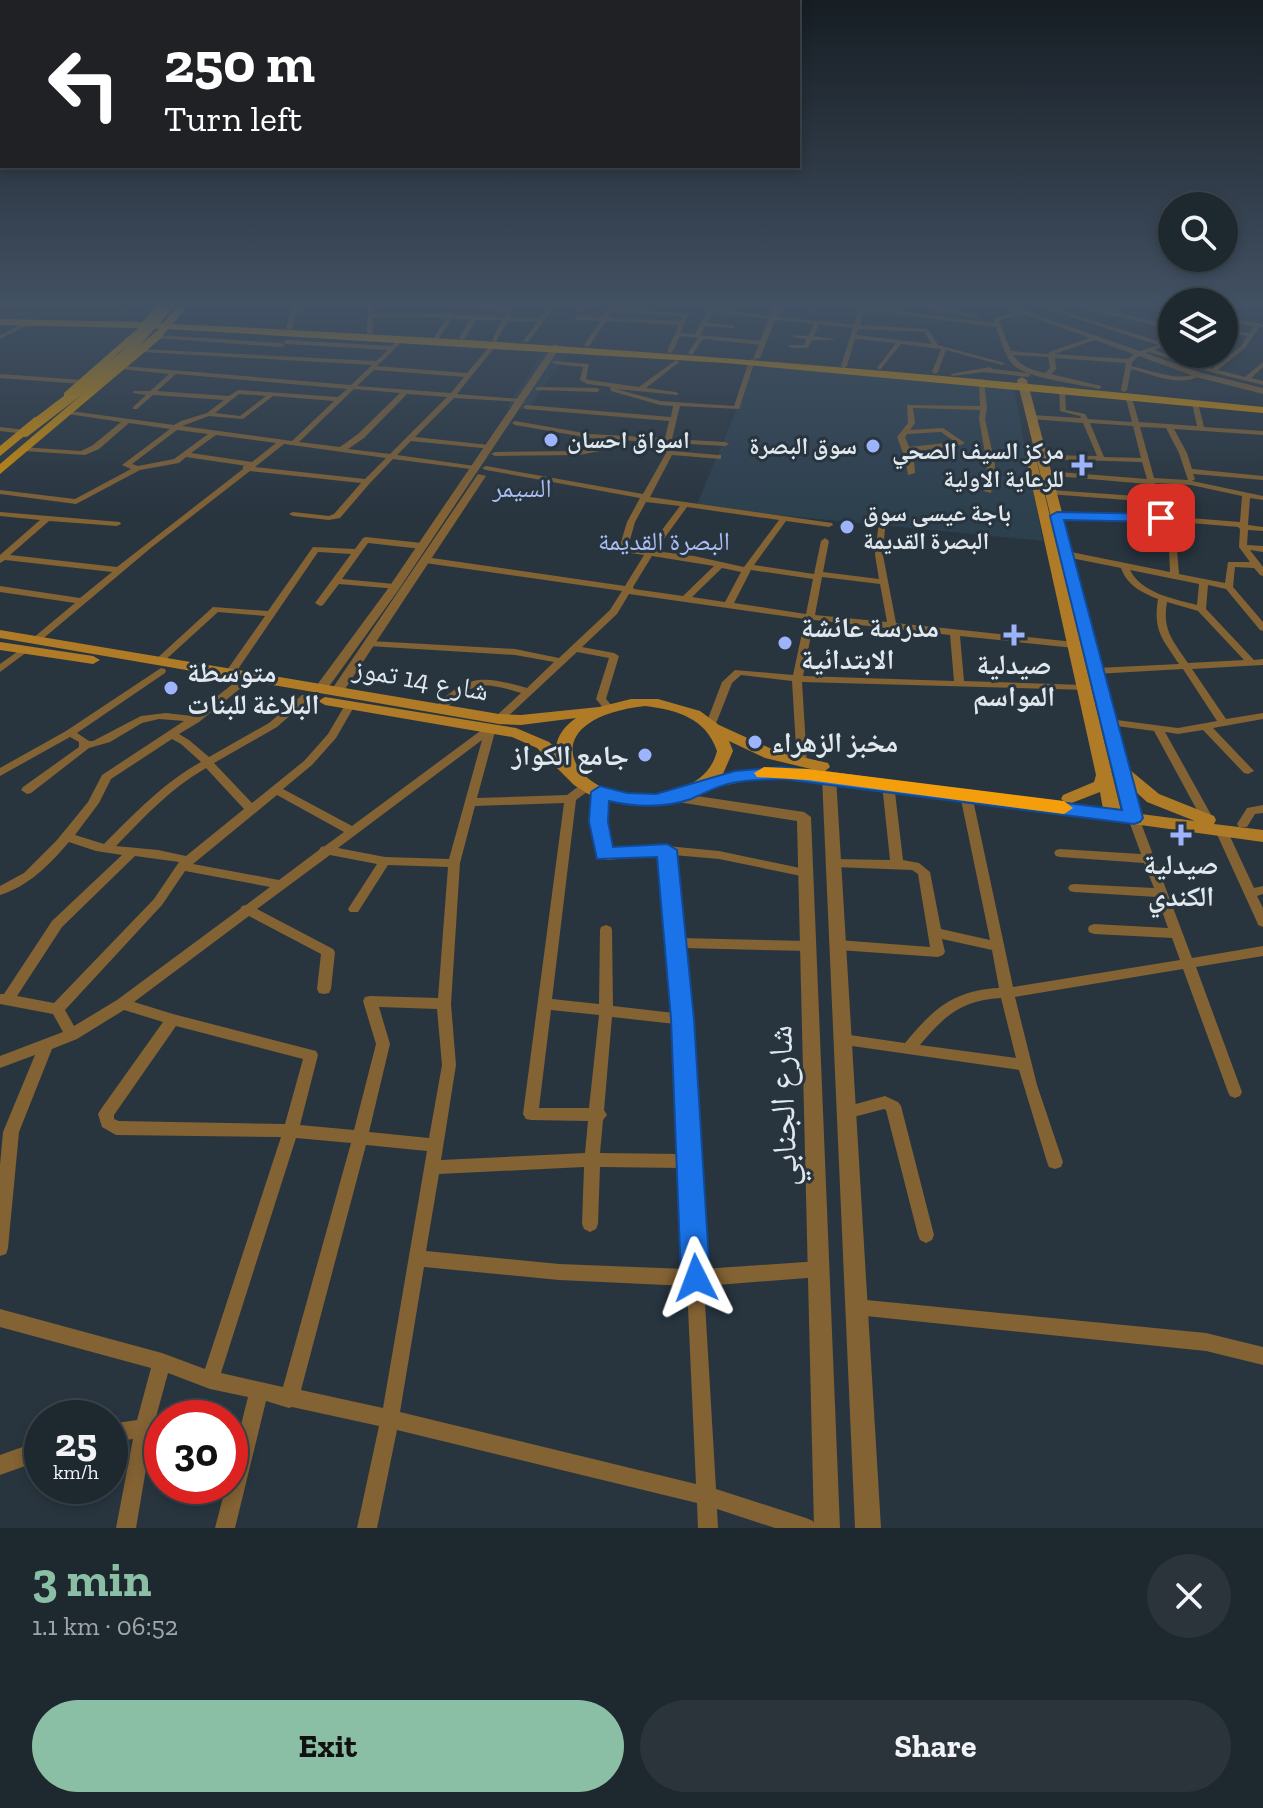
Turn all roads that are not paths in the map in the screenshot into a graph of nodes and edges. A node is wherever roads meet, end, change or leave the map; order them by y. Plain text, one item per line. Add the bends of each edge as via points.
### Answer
1 (92, 374) edge
2 (99, 374) edge
3 (108, 374) edge
4 (115, 374) edge
5 (172, 374) edge
6 (203, 374) edge
7 (368, 374) edge
8 (462, 374) edge
9 (542, 374) edge
10 (547, 374) edge
11 (586, 374) edge
12 (660, 374) edge
13 (749, 374) edge
14 (955, 374) edge
15 (962, 374) edge
16 (972, 374) edge
17 (1010, 374) edge
18 (1016, 374) edge
19 (1128, 374) edge
20 (1162, 374) edge
21 (1227, 374) edge
22 (1251, 374) edge
23 (469, 375) joint
24 (983, 375) junction
25 (1046, 375) joint
26 (1199, 375) joint
27 (0, 376) edge
28 (1246, 379) junction
29 (83, 382) junction
30 (1018, 382) junction
31 (1060, 383) junction
32 (1263, 383) edge
33 (356, 387) junction
34 (1099, 387) junction
35 (614, 388) junction
36 (538, 389) junction
37 (641, 389) junction
38 (406, 391) junction
39 (1263, 391) edge
40 (135, 392) dead end
41 (153, 392) junction
42 (1126, 392) junction
43 (676, 394) dead end
44 (271, 395) junction
45 (453, 395) junction
46 (231, 398) junction
47 (339, 399) junction
48 (1195, 403) junction
49 (523, 404) junction
50 (677, 405) junction
51 (135, 408) dead end
52 (984, 408) junction
53 (1263, 409) edge
54 (67, 412) junction
55 (209, 414) junction
56 (1031, 417) junction
57 (672, 419) junction
58 (128, 420) junction
59 (515, 423) junction
60 (1087, 423) junction
61 (176, 426) junction
62 (1138, 426) junction
63 (1169, 427) junction
64 (0, 429) edge
65 (1201, 429) junction
66 (25, 432) junction
67 (215, 432) junction
68 (905, 432) junction
69 (1263, 433) edge
70 (409, 439) junction
71 (668, 440) junction
72 (648, 441) junction
73 (282, 442) junction
74 (294, 443) junction
75 (725, 444) dead end
76 (24, 449) junction
77 (341, 450) junction
78 (492, 450) junction
79 (906, 450) junction
80 (0, 452) edge
81 (670, 453) junction
82 (187, 455) junction
83 (392, 457) junction
84 (718, 457) dead end
85 (1042, 457) junction
86 (1101, 458) junction
87 (1145, 460) junction
88 (249, 466) junction
89 (138, 468) junction
90 (480, 468) junction
91 (0, 470) edge
92 (1190, 471) junction
93 (911, 473) dead end
94 (1046, 473) junction
95 (1263, 478) edge
96 (367, 481) junction
97 (1151, 481) junction
98 (1191, 483) junction
99 (988, 491) dead end
100 (0, 492) edge
101 (1051, 492) junction
102 (1246, 494) junction
103 (645, 498) junction
104 (1263, 498) edge
105 (1156, 500) junction
106 (684, 506) junction
107 (0, 514) edge
108 (293, 514) dead end
109 (1057, 516) junction
110 (1161, 518) junction
111 (784, 519) junction
112 (45, 520) junction
113 (117, 524) dead end
114 (829, 525) dead end
115 (1242, 526) junction
116 (882, 529) dead end
117 (1263, 529) edge
118 (825, 541) dead end
119 (422, 546) junction
120 (1243, 547) junction
121 (1263, 549) edge
122 (356, 552) junction
123 (650, 552) junction
124 (1066, 554) junction
125 (2, 559) edge
126 (425, 560) junction
127 (720, 565) junction
128 (1124, 565) junction
129 (1255, 565) junction
130 (747, 568) junction
131 (119, 570) junction
132 (1263, 573) edge
133 (818, 575) junction
134 (1175, 576) junction
135 (338, 581) junction
136 (884, 582) junction
137 (1204, 582) junction
138 (394, 587) junction
139 (1229, 587) junction
140 (0, 589) edge
141 (629, 590) junction
142 (1163, 597) junction
143 (684, 600) junction
144 (81, 601) junction
145 (320, 603) dead end
146 (728, 606) junction
147 (1201, 609) junction
148 (271, 614) junction
149 (810, 617) junction
150 (892, 626) junction
151 (1263, 628) edge
152 (955, 632) junction
153 (0, 634) edge
154 (371, 644) junction
155 (30, 645) junction
156 (1074, 645) junction
157 (0, 646) edge
158 (576, 649) junction
159 (562, 661) junction
160 (1258, 662) edge
161 (1184, 665) junction
162 (160, 666) junction
163 (0, 669) edge
164 (1096, 671) junction
165 (234, 679) junction
166 (797, 679) junction
167 (959, 684) junction
168 (1084, 688) junction
169 (320, 689) junction
170 (336, 692) junction
171 (530, 692) junction
172 (306, 697) junction
173 (350, 705) junction
174 (440, 708) junction
175 (602, 709) junction
176 (1263, 716) edge
177 (195, 720) junction
178 (1109, 722) junction
179 (1223, 722) junction
180 (495, 724) junction
181 (713, 727) junction
182 (1206, 727) junction
183 (1159, 731) junction
184 (70, 733) junction
185 (173, 735) junction
186 (86, 745) junction
187 (0, 761) edge
188 (207, 761) junction
189 (21, 763) junction
190 (802, 763) junction
191 (570, 770) junction
192 (1248, 771) dead end
193 (1122, 772) junction
194 (0, 773) edge
195 (1104, 774) junction
196 (829, 777) junction
197 (705, 784) junction
198 (888, 784) junction
199 (594, 789) junction
200 (27, 790) dead end
201 (277, 790) junction
202 (966, 795) junction
203 (670, 797) junction
204 (570, 799) junction
205 (1069, 799) junction
206 (471, 802) junction
207 (251, 809) junction
208 (1263, 809) edge
209 (1112, 810) junction
210 (1132, 813) junction
211 (1243, 824) junction
212 (1215, 825) junction
213 (1263, 827) edge
214 (351, 831) junction
215 (66, 836) junction
216 (1263, 836) edge
217 (107, 848) junction
218 (325, 850) junction
219 (667, 850) junction
220 (131, 853) junction
221 (1060, 853) dead end
222 (1148, 859) junction
223 (385, 861) junction
224 (185, 863) junction
225 (454, 863) junction
226 (834, 863) junction
227 (897, 864) junction
228 (806, 873) junction
229 (280, 885) junction
230 (1074, 888) dead end
231 (0, 891) edge
232 (1256, 892) edge
233 (1161, 893) junction
234 (246, 909) junction
235 (354, 909) dead end
236 (1263, 922) edge
237 (1094, 929) dead end
238 (606, 930) dead end
239 (936, 933) junction
240 (1175, 933) junction
241 (677, 943) junction
242 (838, 945) junction
243 (808, 946) junction
244 (998, 947) junction
245 (1263, 951) edge
246 (1186, 964) junction
247 (324, 989) dead end
248 (1007, 993) junction
249 (3, 1000) edge
250 (122, 1004) junction
251 (444, 1004) junction
252 (547, 1004) junction
253 (57, 1009) junction
254 (606, 1010) junction
255 (682, 1019) junction
256 (173, 1020) junction
257 (72, 1035) junction
258 (843, 1040) junction
259 (46, 1045) junction
260 (910, 1047) junction
261 (0, 1062) edge
262 (1026, 1065) junction
263 (1235, 1092) dead end
264 (846, 1113) junction
265 (599, 1115) junction
266 (291, 1131) junction
267 (5, 1134) edge
268 (360, 1139) junction
269 (437, 1145) junction
270 (592, 1160) junction
271 (691, 1161) junction
272 (1055, 1162) dead end
273 (432, 1167) junction
274 (590, 1224) dead end
275 (926, 1235) dead end
276 (0, 1248) edge
277 (418, 1258) junction
278 (821, 1269) junction
279 (696, 1278) junction
280 (856, 1307) junction
281 (0, 1318) edge
282 (1263, 1356) edge
283 (162, 1362) junction
284 (210, 1380) junction
285 (259, 1391) junction
286 (289, 1399) junction
287 (152, 1400) edge
288 (390, 1419) junction
289 (144, 1428) joint
290 (128, 1430) edge
291 (24, 1456) edge
292 (0, 1465) edge
293 (707, 1496) junction
294 (126, 1528) edge
295 (225, 1528) edge
296 (367, 1528) edge
297 (708, 1528) edge
298 (806, 1528) edge
299 (827, 1528) edge
300 (868, 1528) edge

1 - 29 main road
2 - 66 main road, bridge
3 - 54 main road, bridge
4 - 54 main road
5 - 41 street
6 - 33 street
7 - 33 street
8 - 23 street
9 - 49 street
10 - 36 street
11 - 35 street via 585,382
12 - 37 street
13 - 50 street via 737,408
14 - 30 main road
15 - 24 street
16 - 24 main road
17 - 30 street
18 - 30 street
19 - 42 street
20 - 26 street via 1192,379
21 - 28 street
22 - 28 street
23 - 45 street
24 - 30 main road via 1010,390
24 - 31 street
24 - 52 street
25 - 30 street
25 - 31 street
26 - 39 street
27 - 29 street
28 - 32 street
29 - 66 main road
30 - 31 main road
30 - 34 main road
30 - 56 main road
30 - 156 main road
31 - 34 street
31 - 42 main road
31 - 60 street via 1063,411 1083,415
33 - 38 street
33 - 47 street
34 - 42 main road
35 - 36 street
35 - 37 street
35 - 50 street via 636,399
36 - 49 street
37 - 43 street
38 - 45 street
38 - 77 street
40 - 41 street
41 - 46 street
41 - 51 street
42 - 48 main road
42 - 53 main road
42 - 62 street
44 - 46 street via 238,392
44 - 47 street
44 - 55 street via 241,418
45 - 49 street
45 - 70 street
46 - 55 street
47 - 74 street
48 - 53 main road
48 - 65 street
49 - 57 street
49 - 59 street
49 - 78 street
50 - 57 street
52 - 68 street via 912,405 912,423
52 - 99 street via 991,465
54 - 58 street
54 - 76 main road
55 - 61 street
56 - 60 street
56 - 85 main road
57 - 71 street
58 - 61 street
58 - 76 street via 82,453
59 - 72 street
59 - 78 street
60 - 62 street
60 - 86 street
61 - 67 street
61 - 89 street via 126,465
62 - 63 street
62 - 87 street
63 - 65 street
63 - 92 street
64 - 66 street
65 - 69 street
66 - 80 main road
67 - 73 street
67 - 82 street
68 - 79 street via 901,440
68 - 79 street via 943,430 961,443
70 - 78 street
70 - 83 street
71 - 72 street
71 - 75 street
71 - 81 street
72 - 78 street via 579,453
73 - 74 street
73 - 88 street
74 - 77 street
76 - 91 main road
77 - 83 street
78 - 90 street
79 - 93 street
81 - 84 street
81 - 103 street
82 - 88 street
82 - 89 street
83 - 90 street
83 - 96 street
85 - 86 street
85 - 94 main road
86 - 87 street
87 - 97 street
88 - 96 street
88 - 131 street
89 - 100 street via 76,502
90 - 103 street
90 - 119 street
90 - 126 street
92 - 95 street
92 - 98 street
94 - 97 street
94 - 101 main road
96 - 108 street via 333,518
97 - 98 street
97 - 105 street
98 - 102 street
101 - 105 street
101 - 109 main road
102 - 104 street
102 - 115 street
103 - 106 street
103 - 123 street via 623,549
105 - 110 street
106 - 111 street
106 - 123 street
107 - 112 street
109 - 110 street
109 - 124 main road
110 - 115 street
110 - 134 street via 1173,550
111 - 114 street
111 - 130 street
112 - 113 street
112 - 125 street
115 - 117 street
115 - 120 street
116 - 136 street
118 - 133 street
119 - 122 street via 366,540
119 - 138 street
120 - 121 street
120 - 129 street
122 - 135 street
122 - 148 street via 316,549
123 - 127 street
123 - 141 street
124 - 128 street
124 - 164 main road
125 - 131 street
126 - 141 street
126 - 154 street
127 - 130 street
127 - 143 street
128 - 134 street
128 - 142 street via 1136,585
129 - 132 street
129 - 139 street via 1231,564
130 - 133 street
130 - 146 street
131 - 144 street
133 - 136 street
133 - 149 street
134 - 137 street
135 - 138 street
135 - 145 street
136 - 150 street
137 - 139 street
137 - 147 street
138 - 169 street
139 - 151 street
140 - 144 street
141 - 143 street
141 - 158 street
142 - 147 street
142 - 161 street via 1163,633
143 - 146 street
144 - 155 street
146 - 149 street
147 - 160 street
148 - 162 street via 216,609
148 - 165 street
149 - 150 street
149 - 166 street
150 - 152 street
152 - 156 street
152 - 167 street
153 - 155 main road, شارع 14 تموز
154 - 159 street via 515,652
154 - 170 street
155 - 157 main road, شارع 14 تموز
155 - 162 main road, شارع 14 تموز
155 - 163 street
156 - 168 main road
158 - 159 street
158 - 175 street via 614,656
159 - 171 street
160 - 161 street
161 - 164 street
161 - 179 street
162 - 165 main road, شارع 14 تموز
162 - 184 street
164 - 178 main road
165 - 169 main road, شارع 14 تموز
165 - 172 main road, شارع 14 تموز
165 - 177 street
166 - 167 street
166 - 181 street via 739,672 727,682
166 - 190 street
167 - 168 street
168 - 195 main road
169 - 170 main road, شارع 14 تموز
170 - 174 main road, شارع 14 تموز
171 - 174 street via 474,682
171 - 180 street
172 - 173 main road, شارع 14 تموز
172 - 188 street via 273,725
173 - 180 main road, شارع 14 تموز
173 - 201 street via 332,736
174 - 180 main road, شارع 14 تموز
175 - 180 main road, شارع 14 تموز
175 - 181 main road via 664,704 698,715
175 - 191 main road via 573,727 565,741
176 - 179 street
177 - 185 street
177 - 186 street via 140,720 101,743
178 - 183 street
178 - 193 main road
179 - 182 street
180 - 191 main road, شارع 14 تموز via 531,738
180 - 206 street
180 - 214 street
181 - 190 main road via 744,745
181 - 197 main road via 725,751 716,774
182 - 183 street
182 - 192 street
183 - 212 street
184 - 186 street
184 - 189 street
185 - 188 street via 193,744
185 - 215 street via 106,777 103,789
186 - 200 street
187 - 189 street
188 - 207 street
188 - 217 street via 161,794
189 - 194 street
190 - 205 main road
191 - 199 main road
193 - 210 main road
193 - 212 main road via 1153,798
195 - 205 main road via 1102,785
195 - 209 main road
196 - 197 main road via 761,773
196 - 198 main road
196 - 226 street
197 - 203 main road
198 - 202 main road
198 - 227 street
199 - 203 main road via 627,799
199 - 204 street
199 - 219 street via 604,854
201 - 207 street
201 - 214 street
202 - 209 main road
202 - 244 street
203 - 228 street, شارع الجنابي via 804,817
204 - 206 street
204 - 252 street
205 - 209 main road
206 - 225 street
207 - 224 street
208 - 211 street via 1251,811
209 - 210 main road
210 - 212 main road
210 - 222 street
211 - 212 main road
211 - 213 main road
212 - 216 main road
212 - 232 street
214 - 218 street
215 - 217 street
215 - 231 street via 27,877
217 - 220 street
218 - 223 street
218 - 229 street
219 - 228 street
219 - 241 street
220 - 224 street via 159,853
220 - 249 street via 57,924
221 - 222 street
222 - 233 street
223 - 225 street
223 - 235 street
224 - 229 street
224 - 253 street via 158,902
225 - 251 street
226 - 227 street
226 - 242 street
227 - 239 street via 924,872
228 - 243 street, شارع الجنابي
229 - 234 street
230 - 233 street
232 - 236 street
233 - 240 street
234 - 247 street via 328,952
234 - 250 street
237 - 240 street
238 - 254 street
239 - 242 street via 939,947 934,954
239 - 244 street
240 - 246 street
241 - 243 street
241 - 255 street
242 - 258 street
243 - 278 street, شارع الجنابي
244 - 248 street
245 - 246 street
246 - 248 street
246 - 263 street
248 - 260 street via 982,993 956,1002
248 - 262 street
249 - 253 street
250 - 256 street
250 - 257 street
251 - 268 street via 370,1001 383,1044
251 - 269 street via 449,1065
252 - 254 street
252 - 265 street via 531,1114
253 - 257 street
254 - 255 street
254 - 265 street
255 - 271 street
256 - 266 street via 311,1055
256 - 266 street via 106,1114 107,1122 116,1128
257 - 259 street
258 - 260 street
258 - 264 street
259 - 261 street
259 - 267 street
260 - 262 street
262 - 272 street
264 - 275 street via 880,1103 893,1106
264 - 280 street
265 - 270 street
266 - 268 street
266 - 284 street
267 - 276 street
268 - 269 street
268 - 286 street
269 - 273 street
270 - 271 street
270 - 273 street
270 - 274 street
271 - 279 street
273 - 277 street
277 - 279 street
277 - 288 street
278 - 279 street
278 - 299 street, شارع الجنابي
279 - 293 street
280 - 282 street via 1206,1342
280 - 300 street
281 - 283 street
283 - 284 street
283 - 287 street
284 - 285 street
285 - 286 street
285 - 295 street
286 - 288 street
288 - 293 street
288 - 296 street
289 - 290 street
289 - 294 street
291 - 292 street
293 - 297 street
293 - 298 street

